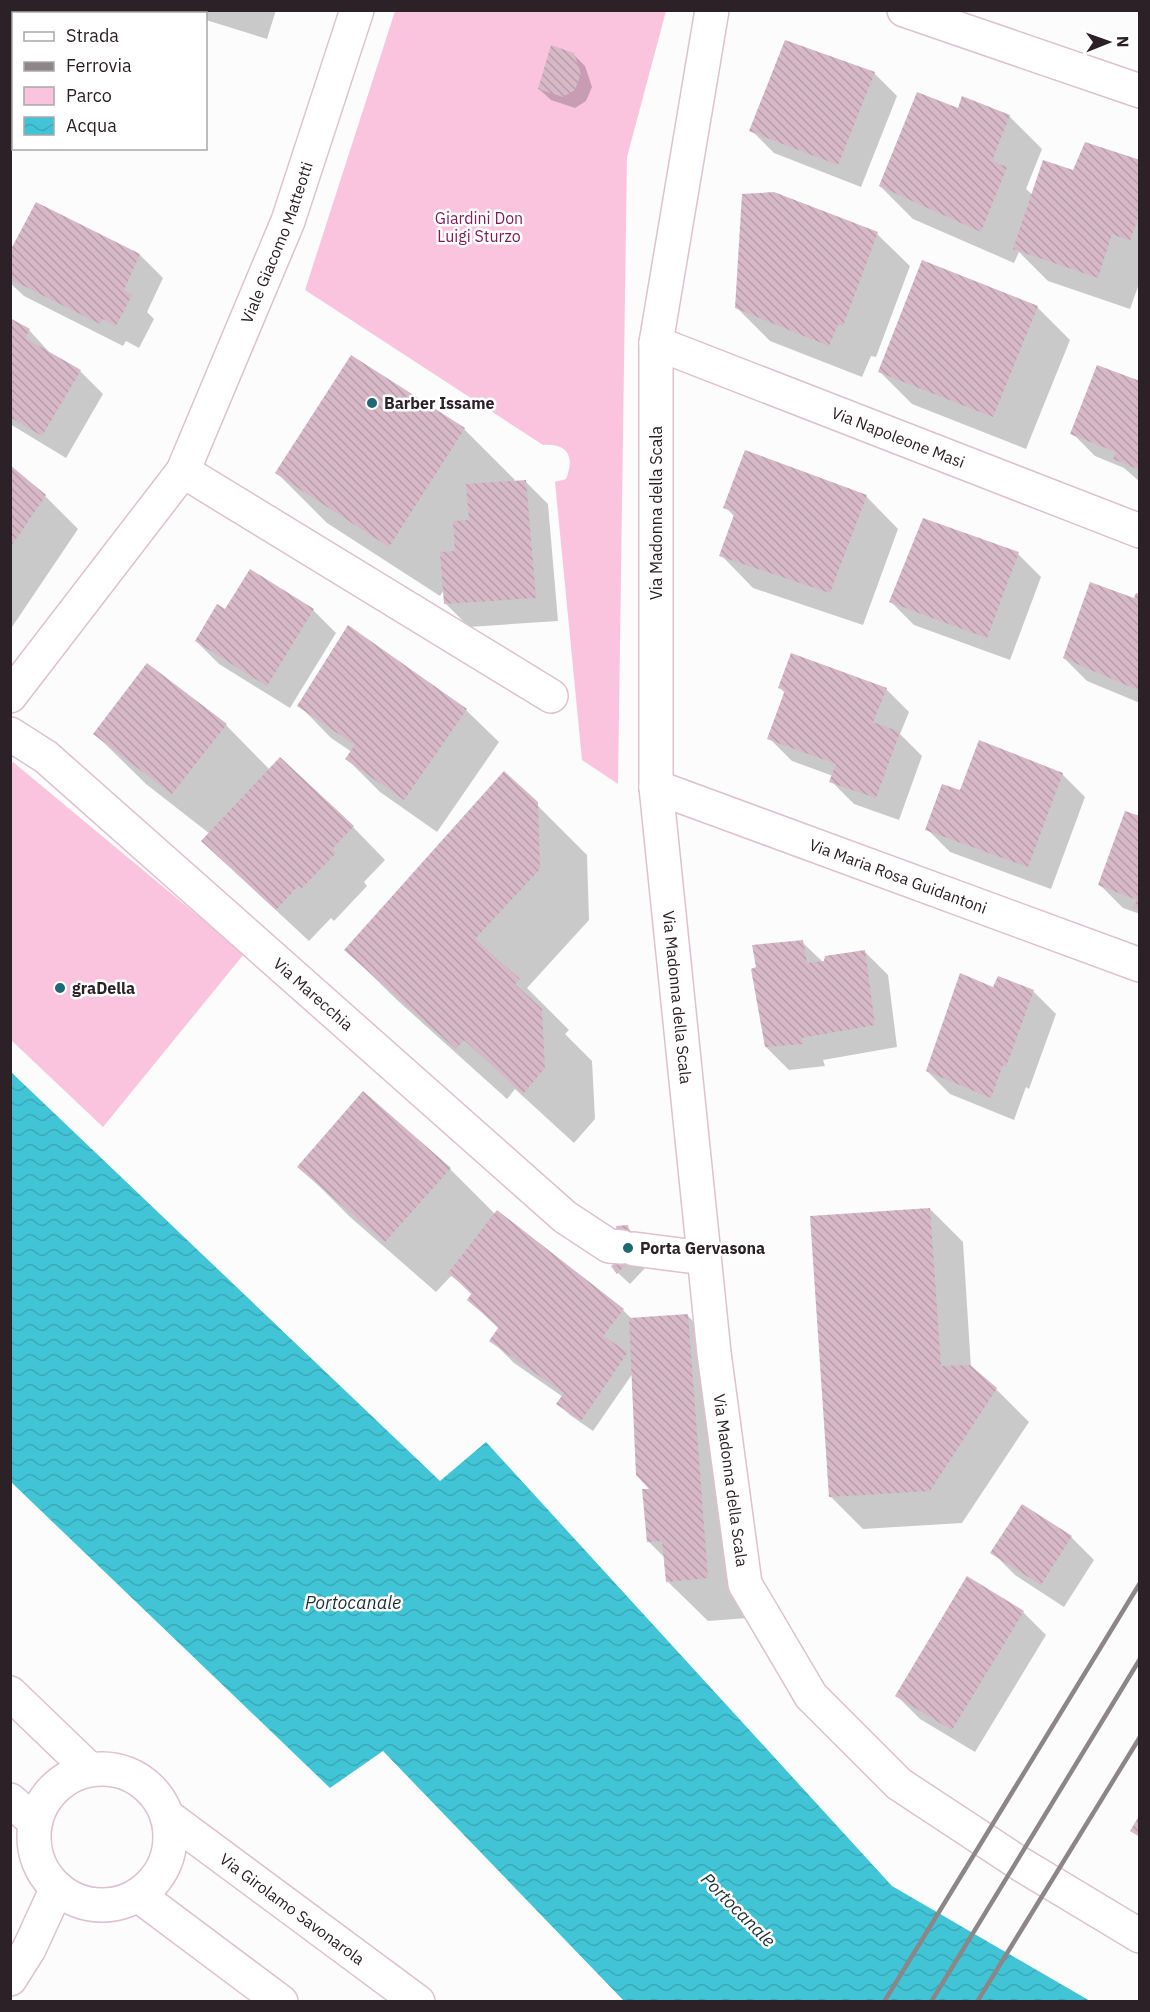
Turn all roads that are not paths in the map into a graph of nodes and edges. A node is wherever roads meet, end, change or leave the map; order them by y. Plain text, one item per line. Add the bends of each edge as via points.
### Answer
1 (357, 10) edge
2 (712, 10) edge
3 (904, 10) edge
4 (1140, 91) edge
5 (656, 343) junction
6 (183, 471) junction
7 (1140, 531) edge
8 (10, 696) edge
9 (551, 696) dead end
10 (10, 734) edge
11 (656, 787) junction
12 (1140, 965) edge
13 (704, 1258) junction
14 (10, 1693) edge
15 (89, 1769) junction
16 (10, 1800) edge
17 (167, 1816) junction
18 (35, 1822) junction
19 (57, 1888) junction
20 (138, 1895) junction
21 (1140, 1936) edge
22 (10, 1979) edge
23 (281, 2001) edge
24 (418, 2001) edge

1 - 6 street, Viale Giacomo Matteotti via 288,220
2 - 5 street, Via Madonna della Scala
3 - 4 street
5 - 7 street, Via Napoleone Masi
5 - 11 street, Via Madonna della Scala
6 - 8 street, Viale Giacomo Matteotti
6 - 9 street
10 - 13 street, Via Marecchia via 46,757 566,1217 609,1246
11 - 12 street, Via Maria Rosa Guidantoni
11 - 13 street, Via Madonna della Scala
13 - 21 street, Via Madonna della Scala via 745,1584 811,1696 899,1784
14 - 15 street
15 - 17 street via 105,1768 135,1776 159,1800
15 - 18 street via 54,1787
16 - 18 street
17 - 20 street via 171,1834 167,1858 156,1879
17 - 24 street, Via Girolamo Savonarola
18 - 19 street via 37,1858 44,1875
19 - 20 street via 75,1900 96,1906
19 - 22 street via 29,1949
20 - 23 street

